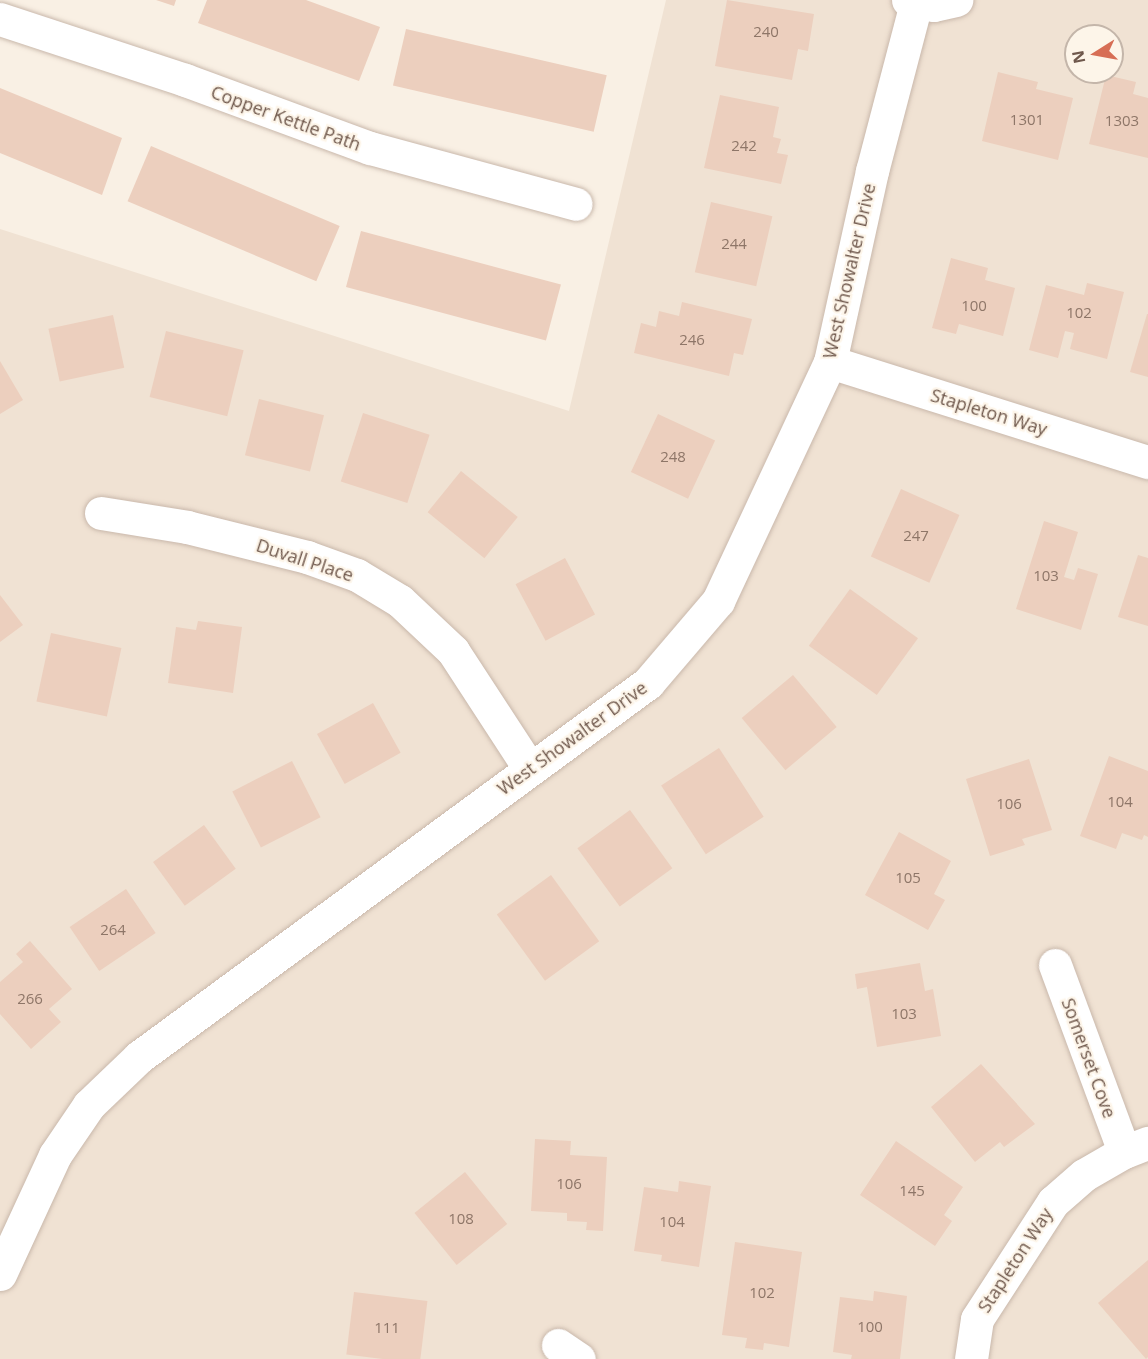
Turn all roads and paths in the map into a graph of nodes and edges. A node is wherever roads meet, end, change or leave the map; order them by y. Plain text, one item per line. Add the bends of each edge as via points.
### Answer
1 (956, 0) edge
2 (912, 2) edge
3 (0, 19) edge
4 (576, 204) dead end
5 (830, 362) junction
6 (1148, 462) edge
7 (101, 513) dead end
8 (530, 769) junction
9 (1055, 965) dead end
10 (1136, 1147) edge
11 (0, 1274) edge
12 (971, 1359) edge

1 - 2 street via 934,5
2 - 5 street, West Showalter Drive
3 - 4 street, Copper Kettle Path via 185,80 370,148
5 - 6 street, Stapleton Way
5 - 8 street, West Showalter Drive via 717,601 648,683
7 - 8 street, Duvall Place via 187,527 307,557 374,585 400,601 453,651
8 - 11 street, West Showalter Drive via 130,1065 89,1105 55,1155
9 - 10 street, Somerset Cove
10 - 12 street, Stapleton Way via 1084,1175 1053,1202 977,1318

